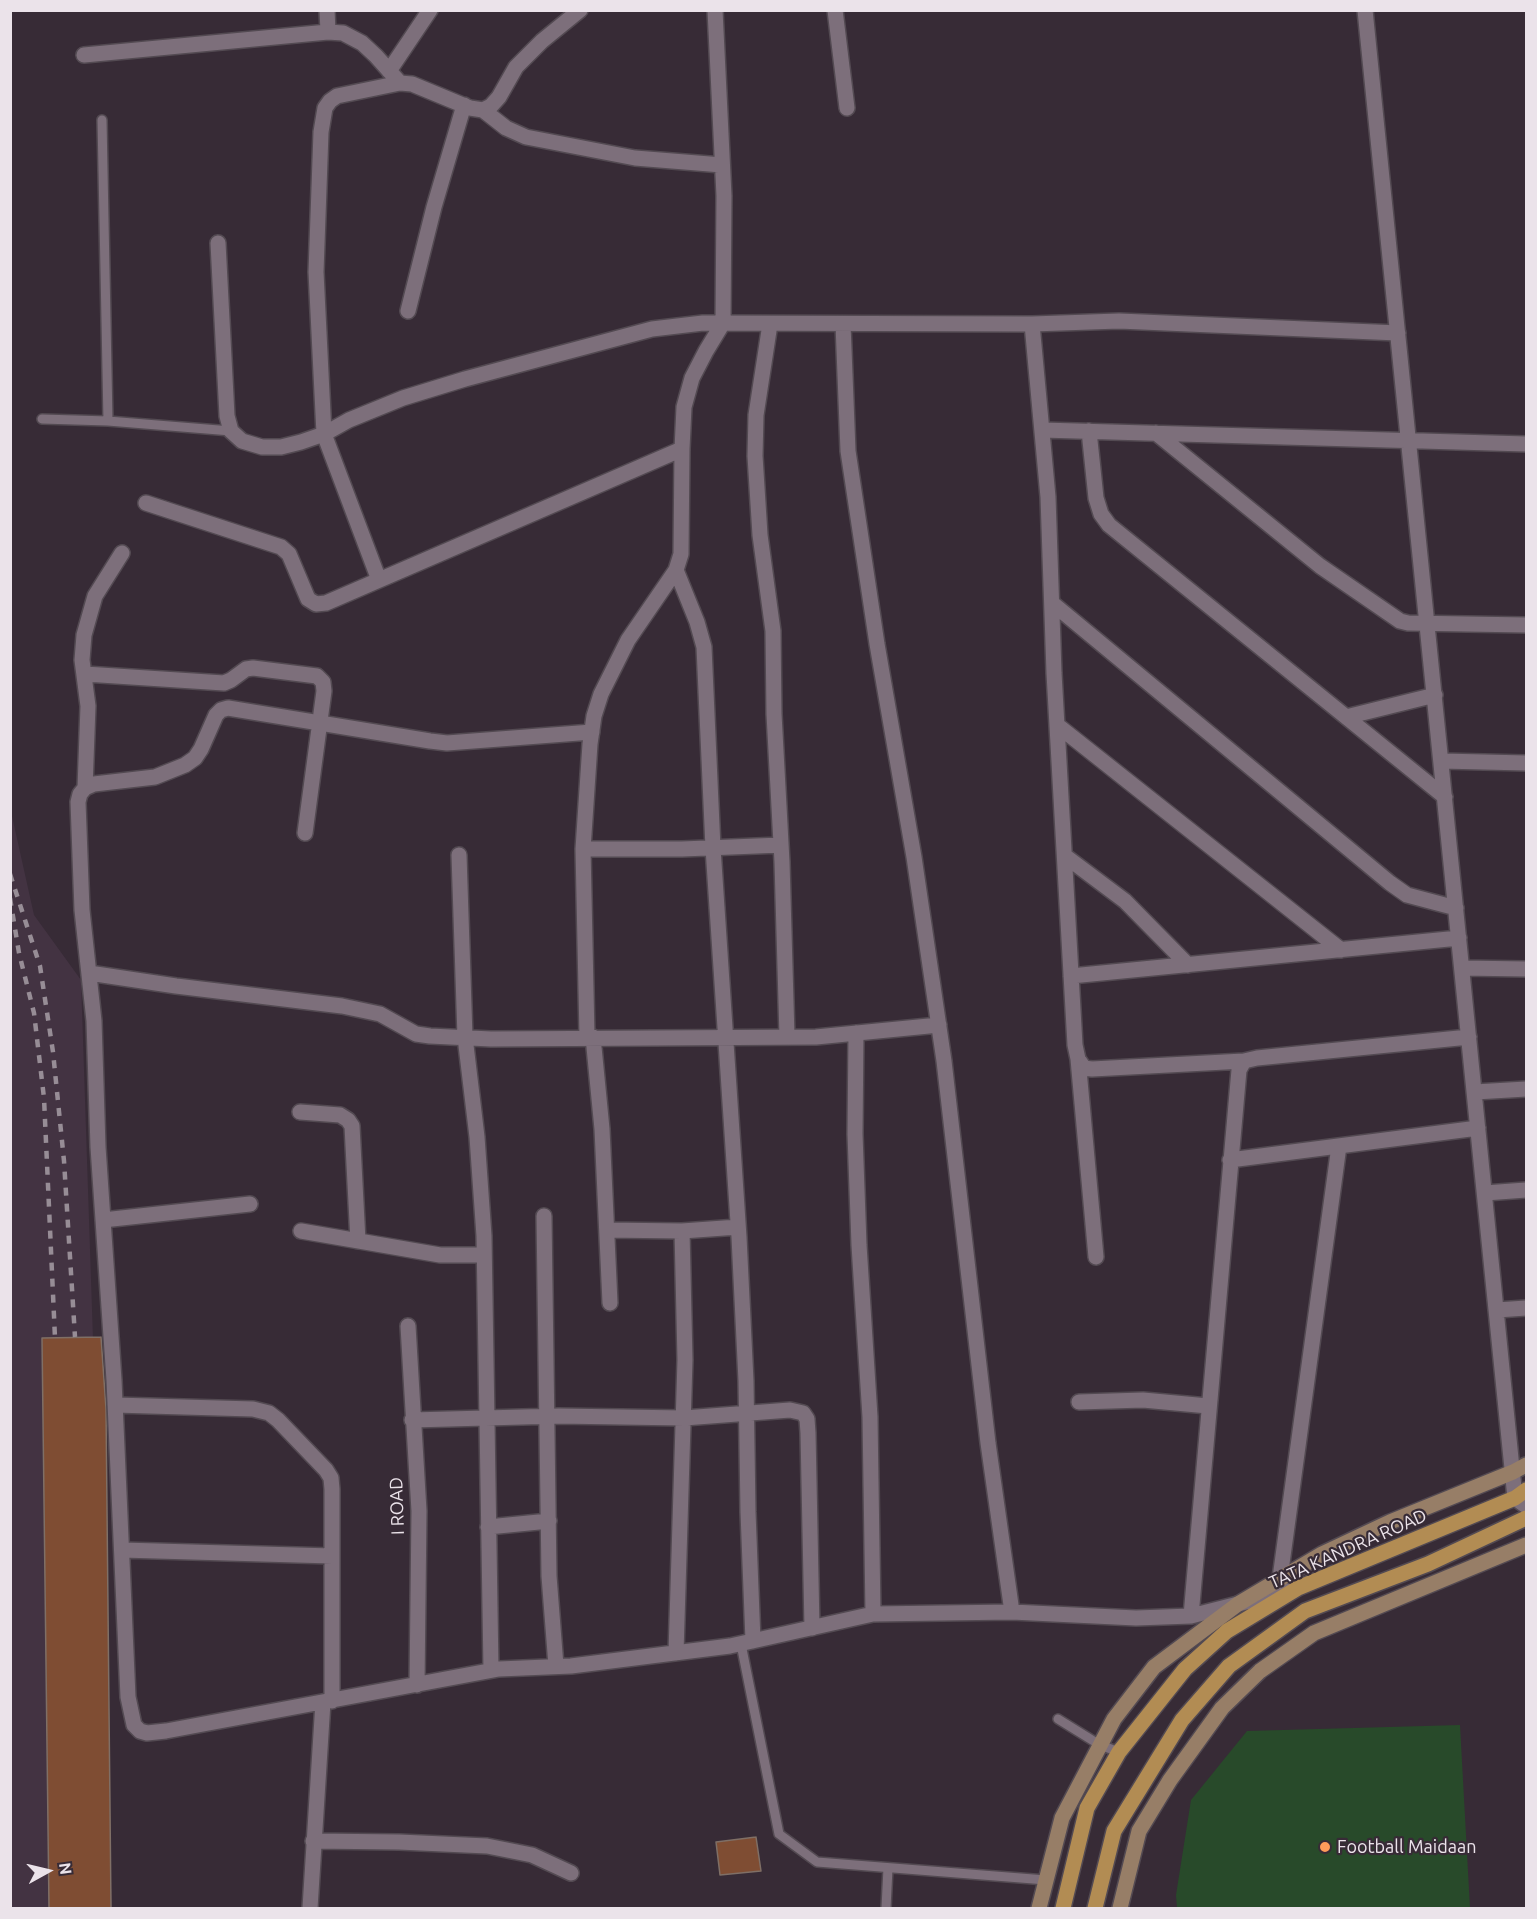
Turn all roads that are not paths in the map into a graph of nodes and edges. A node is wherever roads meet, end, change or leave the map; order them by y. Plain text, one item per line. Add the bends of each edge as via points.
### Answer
1 (327, 10) edge
2 (430, 10) edge
3 (580, 10) edge
4 (715, 10) edge
5 (835, 10) edge
6 (1365, 10) edge
7 (328, 32) junction
8 (84, 55) dead end
9 (389, 71) junction
10 (400, 83) junction
11 (464, 105) junction
12 (847, 108) dead end
13 (483, 110) junction
14 (102, 120) dead end
15 (722, 165) junction
16 (218, 243) dead end
17 (408, 311) dead end
18 (723, 323) junction
19 (770, 324) junction
20 (843, 324) junction
21 (1032, 324) junction
22 (1398, 333) junction
23 (42, 419) dead end
24 (108, 421) junction
25 (1042, 430) junction
26 (231, 431) junction
27 (1089, 431) junction
28 (1156, 433) junction
29 (324, 434) junction
30 (1408, 439) junction
31 (1527, 444) edge
32 (682, 449) junction
33 (146, 502) dead end
34 (122, 553) dead end
35 (676, 570) junction
36 (379, 580) junction
37 (1052, 603) junction
38 (1427, 623) junction
39 (1527, 625) edge
40 (85, 674) junction
41 (1434, 695) junction
42 (1346, 717) junction
43 (319, 723) junction
44 (1057, 725) junction
45 (592, 732) junction
46 (1442, 760) junction
47 (1527, 763) edge
48 (85, 788) junction
49 (1445, 797) junction
50 (305, 833) dead end
51 (781, 845) junction
52 (713, 848) junction
53 (583, 849) junction
54 (459, 855) dead end
55 (1065, 856) junction
56 (1456, 908) junction
57 (1459, 938) junction
58 (1341, 950) junction
59 (1188, 965) junction
60 (1462, 968) junction
61 (1527, 969) edge
62 (89, 974) junction
63 (1071, 976) junction
64 (939, 1025) junction
65 (856, 1033) junction
66 (465, 1037) junction
67 (590, 1037) junction
68 (725, 1037) junction
69 (787, 1037) junction
70 (1469, 1037) junction
71 (1078, 1059) junction
72 (1244, 1061) junction
73 (1527, 1089) edge
74 (1475, 1092) junction
75 (300, 1112) dead end
76 (1479, 1128) junction
77 (1339, 1146) junction
78 (1230, 1160) junction
79 (1527, 1190) edge
80 (1485, 1193) junction
81 (250, 1204) dead end
82 (544, 1216) dead end
83 (103, 1220) junction
84 (738, 1227) junction
85 (606, 1230) junction
86 (301, 1231) dead end
87 (682, 1231) junction
88 (358, 1241) junction
89 (484, 1255) junction
90 (1096, 1257) dead end
91 (610, 1303) dead end
92 (1527, 1308) edge
93 (1497, 1310) junction
94 (408, 1326) dead end
95 (1079, 1402) dead end
96 (115, 1405) junction
97 (1208, 1406) junction
98 (747, 1412) junction
99 (547, 1417) junction
100 (486, 1418) junction
101 (684, 1418) junction
102 (412, 1420) junction
103 (1520, 1469) edge
104 (1523, 1498) edge
105 (1527, 1518) edge
106 (549, 1521) junction
107 (488, 1527) junction
108 (1527, 1545) edge
109 (122, 1551) junction
110 (332, 1556) junction
111 (1280, 1578) junction
112 (1298, 1588) junction
113 (1238, 1604) junction
114 (1012, 1612) junction
115 (873, 1614) junction
116 (1191, 1616) junction
117 (812, 1628) junction
118 (747, 1643) junction
119 (676, 1653) junction
120 (556, 1666) junction
121 (491, 1670) junction
122 (417, 1685) junction
123 (327, 1701) junction
124 (1058, 1719) dead end
125 (1100, 1745) junction
126 (1119, 1752) junction
127 (314, 1841) junction
128 (888, 1868) junction
129 (571, 1874) dead end
130 (1046, 1880) junction
131 (309, 1908) edge
132 (886, 1908) edge
133 (1039, 1908) edge
134 (1063, 1908) edge
135 (1095, 1908) edge
136 (1120, 1908) edge

1 - 7 street
2 - 9 street
3 - 13 street via 542,41 516,68 499,97
4 - 15 street
5 - 12 street
6 - 22 street
7 - 8 street
7 - 9 street via 343,33 362,43
9 - 10 street
10 - 11 street via 427,89
10 - 29 street via 337,96 325,108 316,272
11 - 13 street
11 - 17 street
13 - 15 street via 506,128 526,137 635,158
14 - 24 lane
15 - 18 street
16 - 26 street
18 - 19 street
18 - 29 street via 652,329 465,379 403,398
18 - 32 street via 692,378 684,407
19 - 20 street
19 - 51 street via 756,415 756,456 760,535 773,631
20 - 21 street
20 - 64 street via 848,451
21 - 22 street via 1119,321
21 - 25 street
22 - 30 street
23 - 24 lane
24 - 26 lane
25 - 27 street
25 - 37 street
26 - 29 street via 242,441 262,447 281,447
27 - 28 street
27 - 42 street via 1096,498 1109,525
28 - 30 street
28 - 38 street via 1320,566 1371,602 1400,621
29 - 36 street
30 - 31 street
30 - 38 street
32 - 35 street via 681,554
32 - 36 street
33 - 36 street via 281,547 289,554 308,599 316,604
34 - 40 street via 90,607 82,647
35 - 45 street via 627,640 601,694
35 - 52 street via 704,647
37 - 44 street
37 - 56 street via 1390,883 1407,895
38 - 39 street
38 - 41 street
40 - 43 street via 224,683 253,668 317,676 323,682 324,692
40 - 48 street
41 - 42 street
41 - 46 street
42 - 49 street
43 - 45 street via 406,739 447,742
43 - 48 street via 228,708 216,716 201,749 185,765 155,777
43 - 50 street
44 - 55 street
44 - 58 street
45 - 53 street
46 - 47 street
46 - 49 street
48 - 62 street via 78,802
49 - 56 street
51 - 52 street
51 - 69 street
52 - 53 street
52 - 68 street
53 - 67 street
54 - 66 street
55 - 59 street via 1125,901
55 - 63 street
56 - 57 street
57 - 58 street
57 - 60 street
58 - 59 street
59 - 63 street
60 - 61 street
60 - 70 street
62 - 66 street via 342,1006 380,1014 416,1034
62 - 83 street
63 - 71 street
64 - 65 street
64 - 114 street
65 - 69 street
65 - 115 street via 855,1134 870,1417
66 - 67 street
66 - 89 street via 477,1137
67 - 68 street
67 - 85 street via 602,1129
68 - 69 street
68 - 84 street
70 - 72 street
70 - 74 street
71 - 72 street via 1084,1068 1092,1069
71 - 90 street
72 - 78 street via 1239,1070
73 - 74 street
74 - 76 street
75 - 88 street via 340,1115 352,1126
76 - 77 street
76 - 80 street
77 - 78 street
77 - 111 street
78 - 97 street
79 - 80 street
80 - 93 street
81 - 83 street
82 - 99 street
83 - 96 street
84 - 87 street
84 - 98 street
85 - 87 street
85 - 91 street
86 - 88 street
87 - 101 street
88 - 89 street via 440,1255
89 - 100 street
92 - 93 street
93 - 103 street
94 - 102 street, I ROAD
95 - 97 street via 1143,1400
96 - 109 street
96 - 110 street via 253,1409 268,1413 331,1478
97 - 116 street
98 - 101 street
98 - 117 street via 790,1410 803,1413 807,1419
98 - 118 street
99 - 100 street
99 - 101 street
99 - 106 street
100 - 102 street
100 - 107 street
101 - 119 street
102 - 122 street, I ROAD via 419,1511
103 - 104 street
103 - 111 street via 1390,1522
104 - 112 main road, TATA KANDRA ROAD
105 - 135 main road via 1428,1564 1305,1611 1229,1666 1182,1720 1113,1831
106 - 107 street
106 - 120 street
107 - 121 street
108 - 136 street via 1314,1633 1260,1671 1222,1708 1139,1831
109 - 110 street
109 - 123 street via 128,1697 134,1725 140,1731 166,1731
110 - 123 street
111 - 113 street
112 - 113 street
112 - 126 main road, TATA KANDRA ROAD via 1227,1631 1185,1669
113 - 116 street
113 - 125 street via 1154,1667 1114,1719
114 - 115 street
114 - 116 street via 1136,1618
115 - 117 street
117 - 118 street
118 - 119 street
118 - 128 lane via 779,1834 817,1862
119 - 120 street
120 - 121 street
121 - 122 street
122 - 123 street
123 - 127 street
124 - 125 lane
125 - 126 lane
125 - 130 street via 1062,1818
126 - 134 main road, TATA KANDRA ROAD via 1087,1808
127 - 129 street via 487,1846 532,1855
127 - 131 street
128 - 130 lane
128 - 132 lane
130 - 133 street

